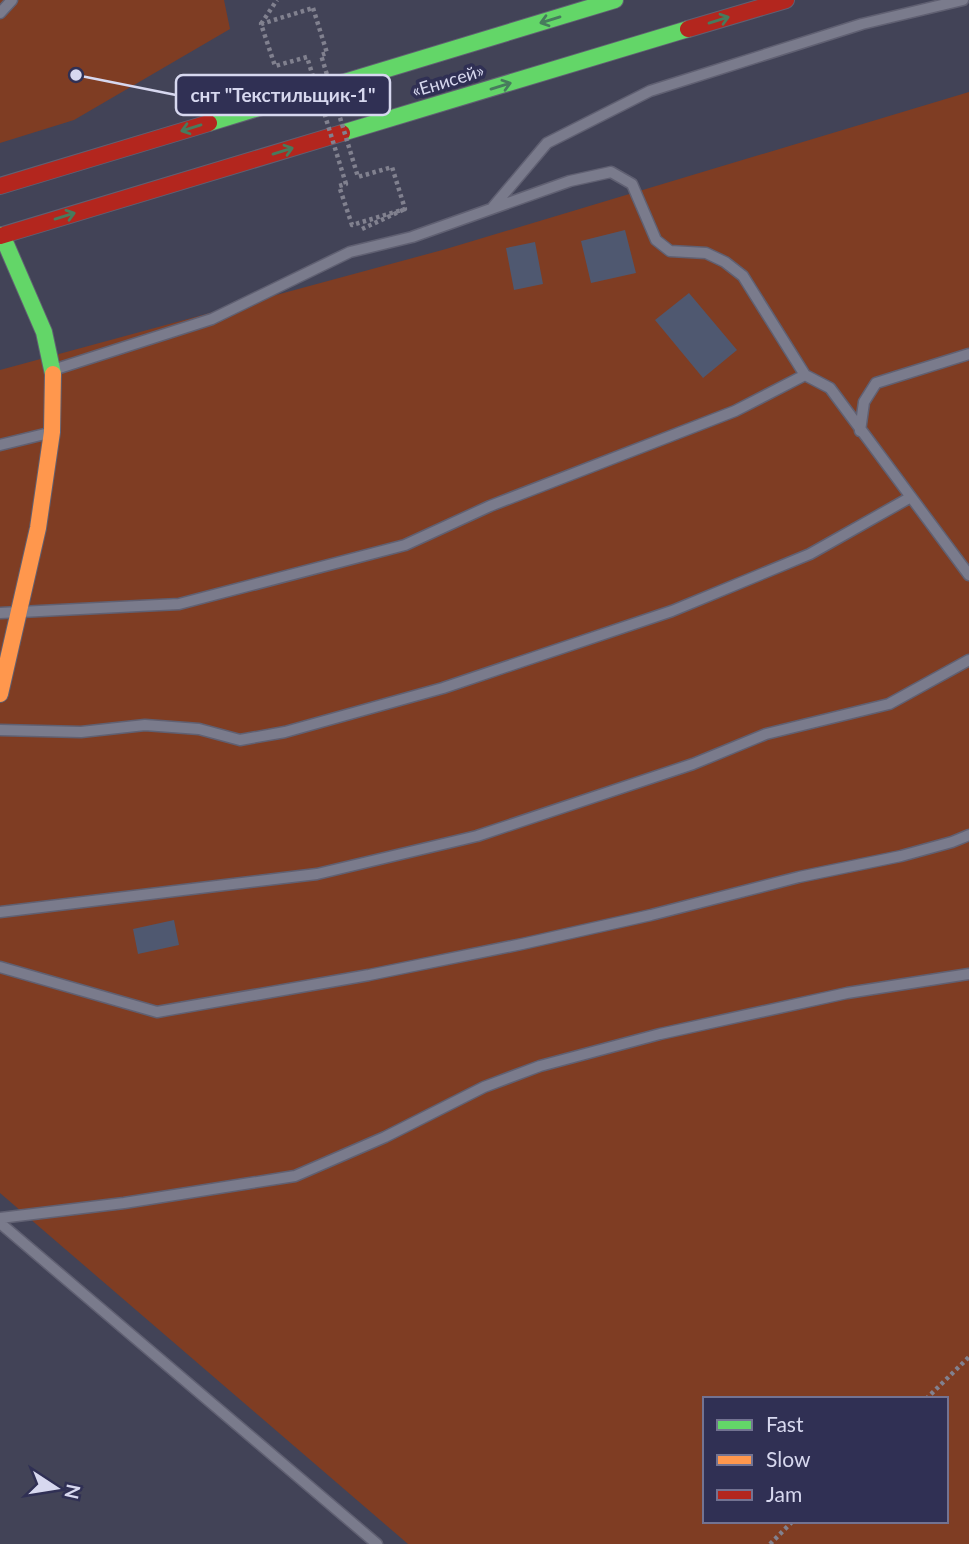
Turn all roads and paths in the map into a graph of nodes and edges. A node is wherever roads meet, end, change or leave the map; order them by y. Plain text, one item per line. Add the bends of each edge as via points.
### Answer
1 (12, 0) edge
2 (277, 0) edge
3 (615, 0) edge
4 (786, 0) edge
5 (963, 0) edge
6 (0, 13) edge
7 (261, 24) junction
8 (0, 186) edge
9 (405, 209) junction
10 (491, 209) junction
11 (353, 233) dead end
12 (1, 236) edge
13 (969, 354) edge
14 (53, 370) junction
15 (805, 375) junction
16 (860, 431) junction
17 (52, 432) junction
18 (0, 446) edge
19 (911, 497) junction
20 (969, 575) edge
21 (20, 611) junction
22 (0, 613) edge
23 (969, 660) edge
24 (0, 694) edge
25 (0, 730) edge
26 (969, 835) edge
27 (0, 912) edge
28 (0, 967) edge
29 (969, 974) edge
30 (0, 1218) edge
31 (0, 1223) edge
32 (969, 1357) edge
33 (928, 1397) edge
34 (791, 1523) edge
35 (377, 1544) edge
36 (770, 1544) edge

1 - 6 lane
2 - 7 path
3 -> 8 main road, «Енисей»
12 -> 4 main road, «Енисей»
5 - 10 lane via 862,24 650,91 547,143
7 - 9 path, bridge via 275,66 307,57 346,184 339,186 352,225
7 - 9 path, bridge via 313,8 327,53 321,55 358,177 393,167
9 - 11 path
10 - 14 lane via 412,237 350,252 212,319
10 - 15 lane via 611,172 632,184 656,240 670,251 706,253 743,276
12 - 14 main road via 44,332
13 - 16 lane via 876,383 864,402
14 - 17 main road
15 - 16 lane via 830,388
15 - 21 lane via 735,411 490,506 405,545 179,604
16 - 19 lane
17 - 18 lane
17 - 21 main road
19 - 20 lane
19 - 25 lane via 810,554 672,611 443,688 285,732 240,740 199,729 145,725 81,732
21 - 22 lane
21 - 24 main road
23 - 27 lane via 889,704 766,734 693,764 477,836 317,874
26 - 28 lane via 901,856 535,942 157,1012
29 - 30 lane via 847,993 540,1066 484,1087 295,1176
31 - 35 lane
32 - 33 path
34 - 36 path

